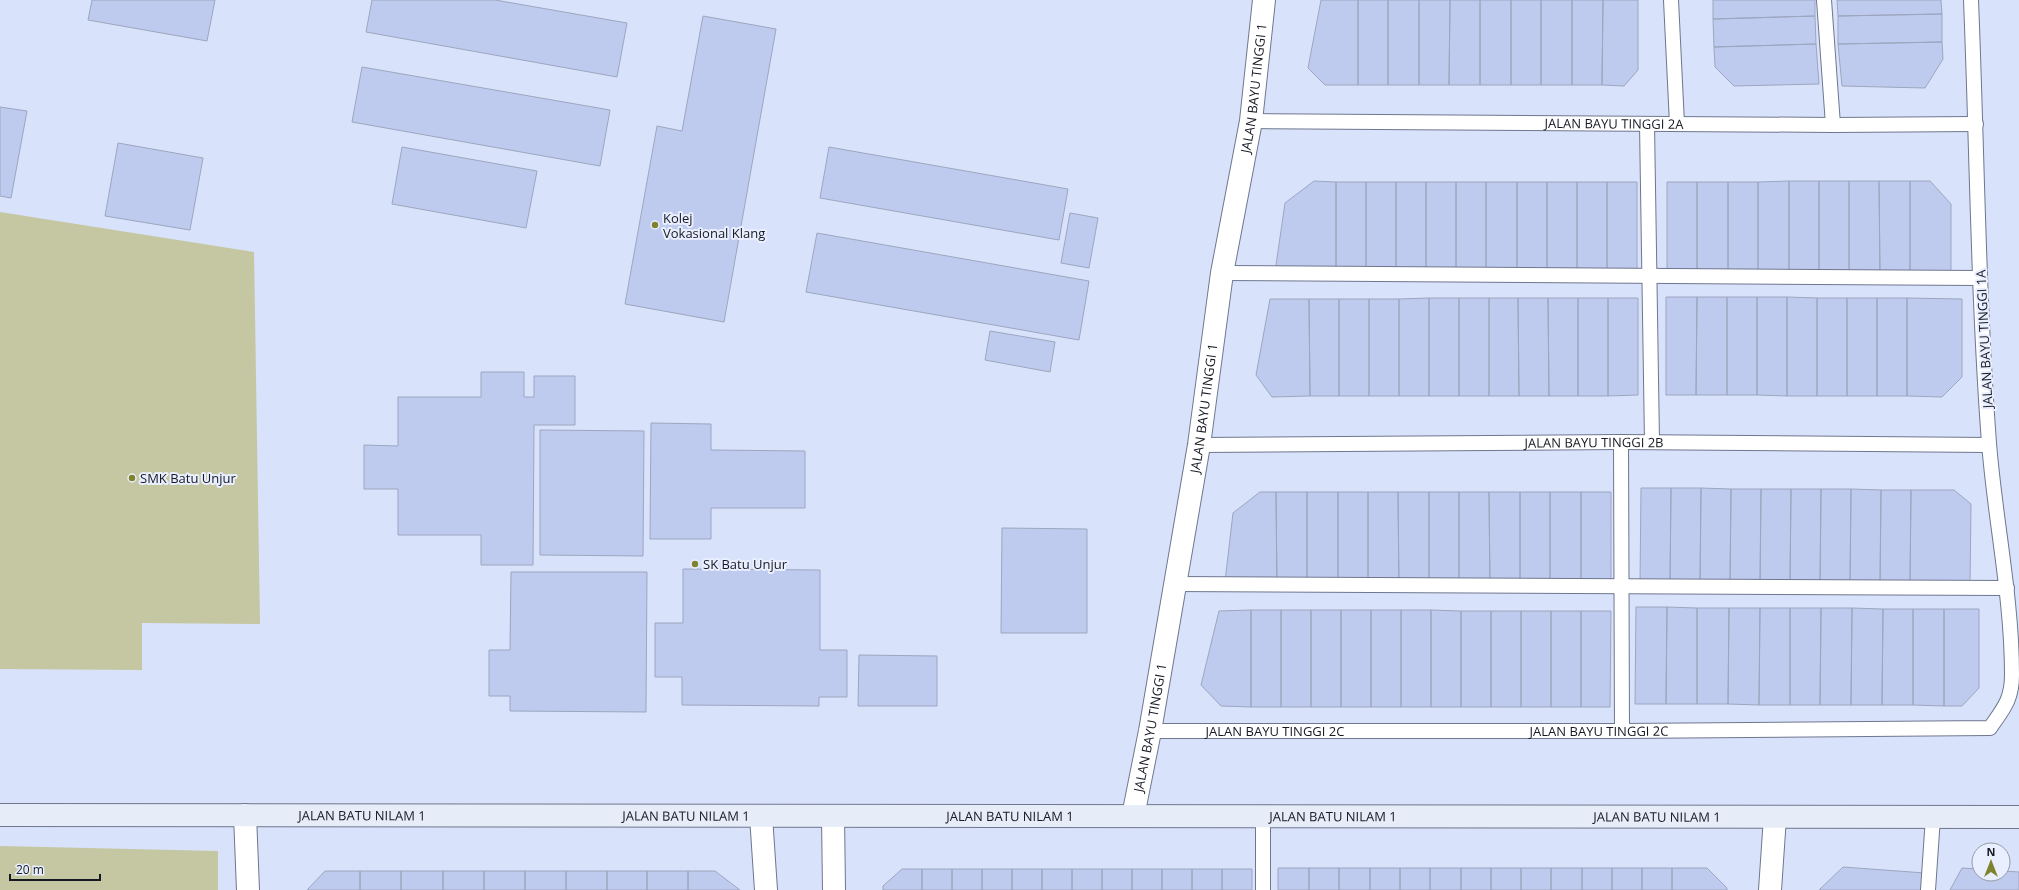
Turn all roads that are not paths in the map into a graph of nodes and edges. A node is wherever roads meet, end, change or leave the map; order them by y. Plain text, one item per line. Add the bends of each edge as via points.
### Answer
1 (1264, 0) edge
2 (1671, 0) edge
3 (1824, 0) edge
4 (1971, 0) edge
5 (1252, 121) junction
6 (1647, 124) junction
7 (1678, 124) junction
8 (1976, 124) junction
9 (1833, 125) junction
10 (1222, 273) junction
11 (1650, 276) junction
12 (1980, 278) junction
13 (1621, 442) junction
14 (1652, 442) junction
15 (1199, 445) junction
16 (1989, 445) junction
17 (1175, 584) junction
18 (1621, 586) junction
19 (2007, 588) junction
20 (2012, 676) joint
21 (1150, 731) junction
22 (1622, 731) junction
23 (0, 815) edge
24 (245, 815) junction
25 (761, 816) junction
26 (834, 816) junction
27 (1133, 816) junction
28 (1264, 816) junction
29 (1775, 817) junction
30 (1933, 817) junction
31 (2019, 817) edge
32 (248, 890) edge
33 (766, 890) edge
34 (834, 890) edge
35 (1263, 890) edge
36 (1770, 890) edge
37 (1928, 890) edge

1 - 5 street, JALAN BAYU TINGGI 1
2 - 7 lane
3 - 9 lane
4 - 8 lane, JALAN BAYU TINGGI 1A
5 - 6 lane, JALAN BAYU TINGGI 2A
5 - 10 street, JALAN BAYU TINGGI 1
6 - 7 lane, JALAN BAYU TINGGI 2A
6 - 11 lane
7 - 9 lane, JALAN BAYU TINGGI 2A
8 - 9 lane, JALAN BAYU TINGGI 2A
8 - 12 lane, JALAN BAYU TINGGI 1A
10 - 11 lane
10 - 15 street, JALAN BAYU TINGGI 1
11 - 12 lane
11 - 14 lane
12 - 16 lane, JALAN BAYU TINGGI 1A
13 - 14 lane, JALAN BAYU TINGGI 2B
13 - 15 lane, JALAN BAYU TINGGI 2B
13 - 18 lane
14 - 16 lane, JALAN BAYU TINGGI 2B
15 - 17 street, JALAN BAYU TINGGI 1
16 - 19 lane, JALAN BAYU TINGGI 1A
17 - 18 lane
17 - 21 street, JALAN BAYU TINGGI 1
18 - 19 lane
18 - 22 lane
19 - 20 lane, JALAN BAYU TINGGI 1A
20 - 22 lane, JALAN BAYU TINGGI 2C via 2008,702 1990,728
21 - 22 lane, JALAN BAYU TINGGI 2C
21 - 27 street, JALAN BAYU TINGGI 1
23 - 24 main road, JALAN BATU NILAM 1
24 - 25 main road, JALAN BATU NILAM 1
24 - 32 street
25 - 26 main road, JALAN BATU NILAM 1
25 - 33 street
26 - 27 main road, JALAN BATU NILAM 1
26 - 34 street
27 - 28 main road, JALAN BATU NILAM 1
28 - 29 main road, JALAN BATU NILAM 1
28 - 35 lane
29 - 30 main road, JALAN BATU NILAM 1
29 - 36 street
30 - 31 main road, JALAN BATU NILAM 1
30 - 37 lane

